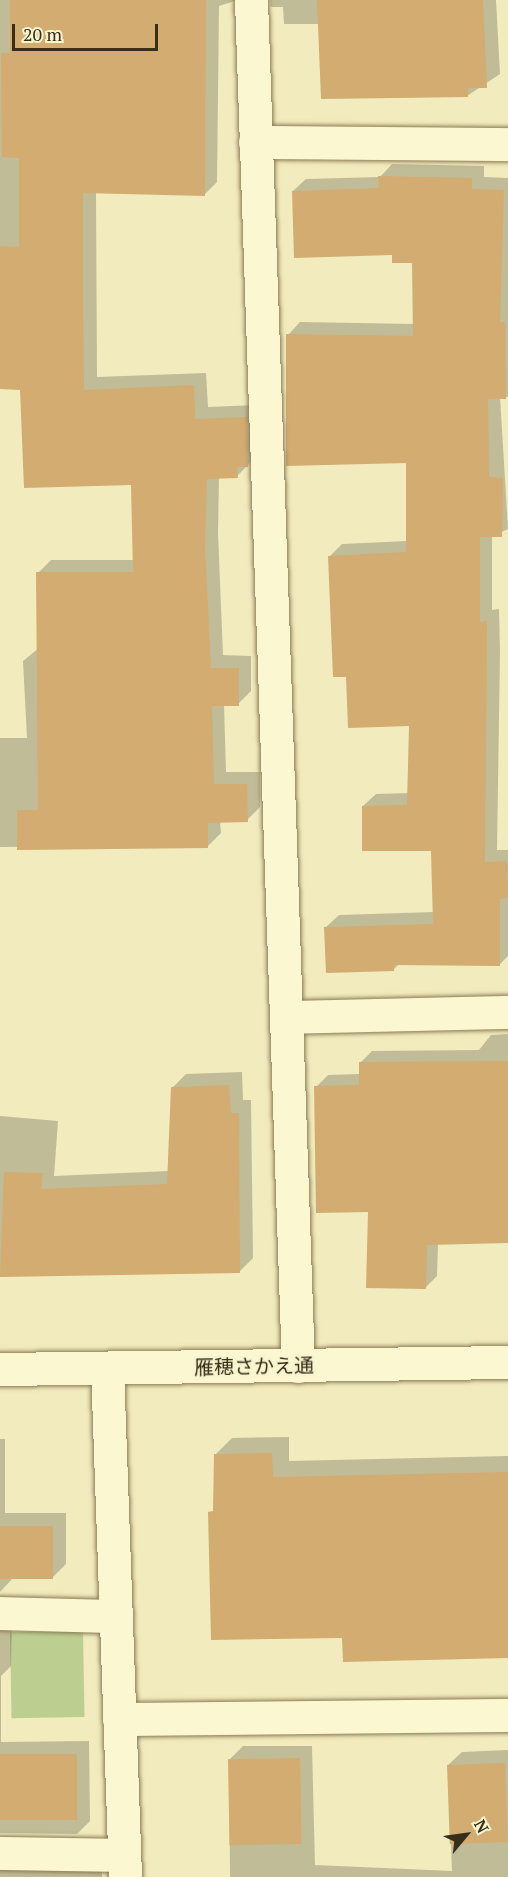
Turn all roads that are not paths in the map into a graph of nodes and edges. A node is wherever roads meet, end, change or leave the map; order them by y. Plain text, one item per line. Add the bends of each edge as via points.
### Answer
1 (251, 0) edge
2 (255, 142) junction
3 (508, 144) edge
4 (508, 1012) edge
5 (285, 1017) junction
6 (508, 1362) edge
7 (298, 1366) junction
8 (107, 1368) junction
9 (0, 1369) edge
10 (0, 1613) edge
11 (114, 1616) junction
12 (508, 1714) edge
13 (119, 1719) junction
14 (0, 1853) edge
15 (125, 1866) edge

1 - 2 street
2 - 3 street
2 - 5 street
4 - 5 street
5 - 7 street
6 - 7 street, 雁穂さかえ通
7 - 8 street, 雁穂さかえ通
8 - 9 street, 雁穂さかえ通
8 - 11 street
10 - 11 street
11 - 13 street
12 - 13 street
13 - 15 street
14 - 15 street

